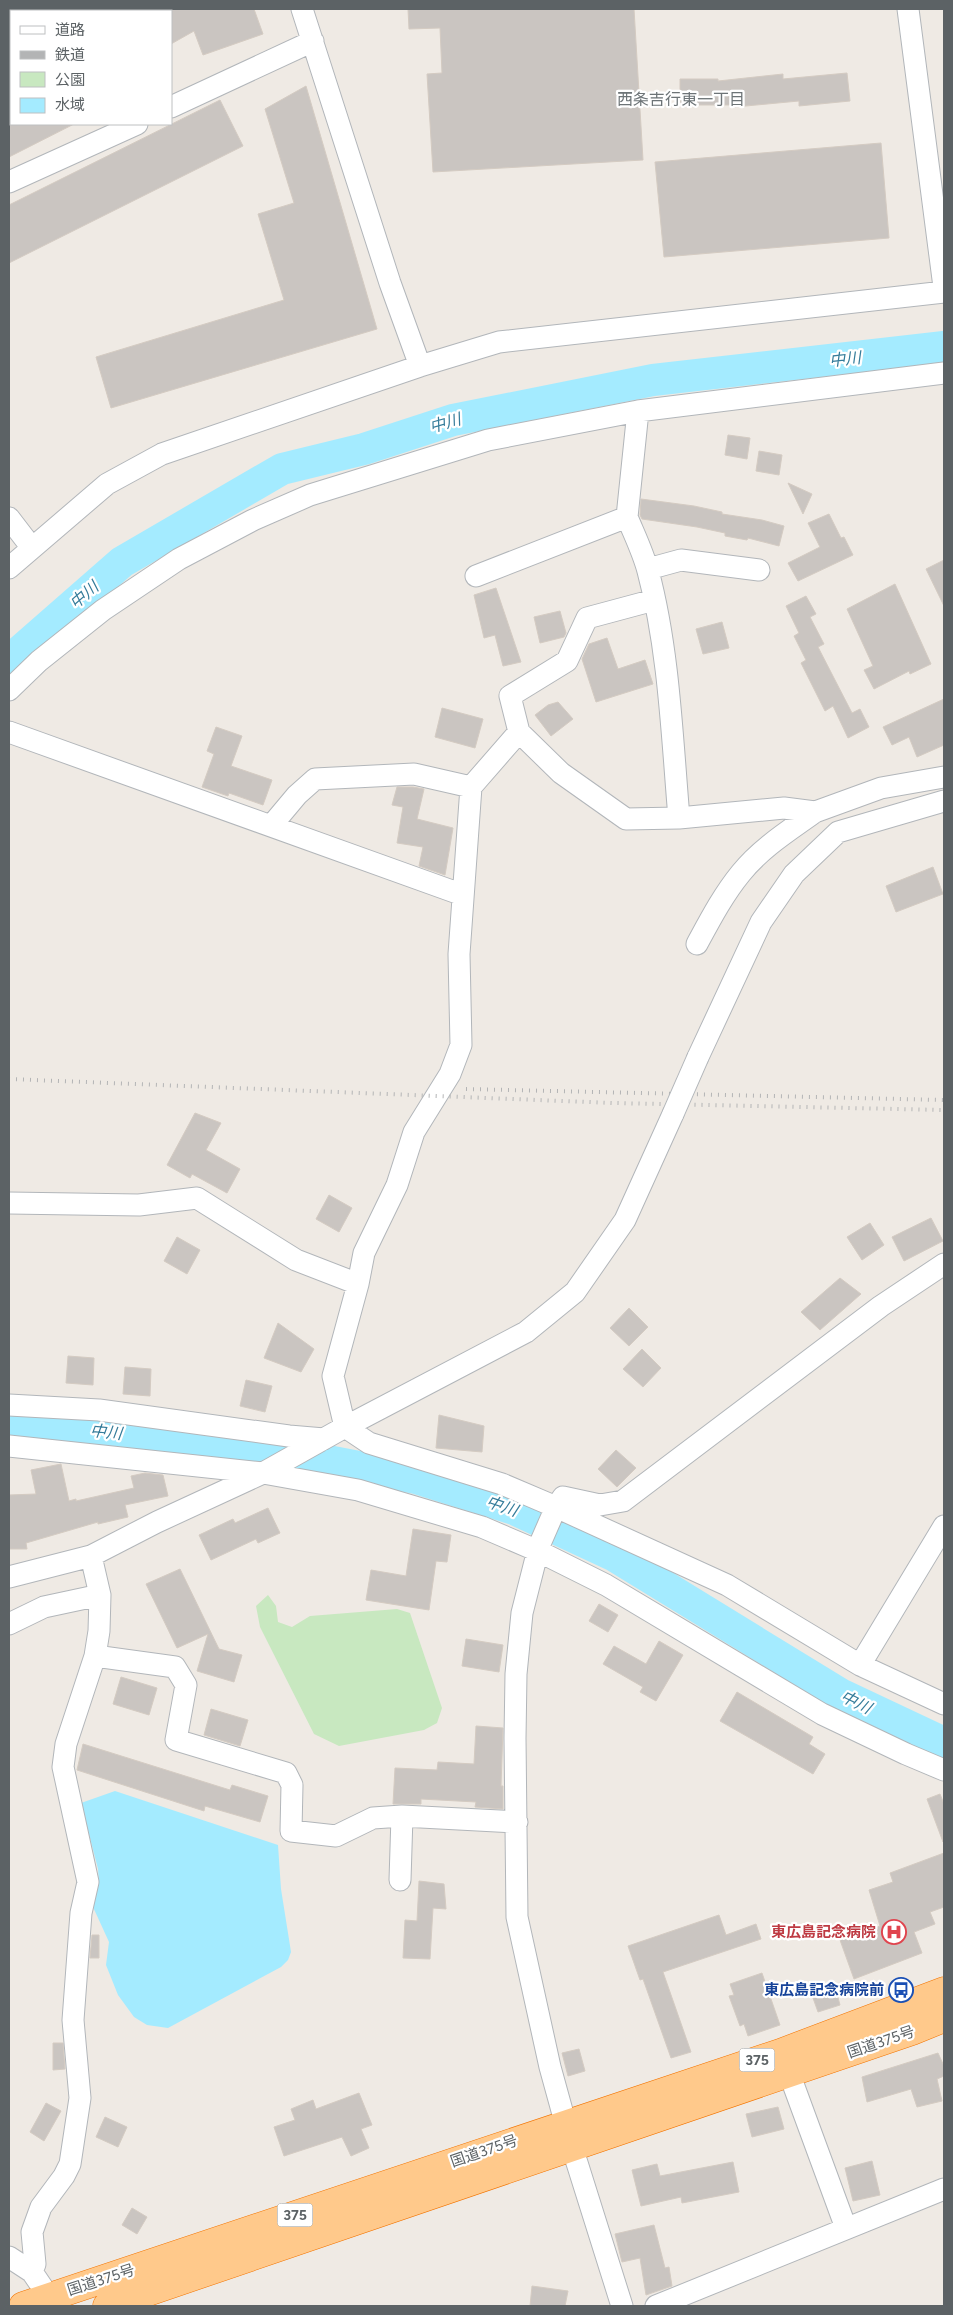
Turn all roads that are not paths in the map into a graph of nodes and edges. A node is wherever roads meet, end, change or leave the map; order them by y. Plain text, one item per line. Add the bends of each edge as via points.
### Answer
1 (302, 9) edge
2 (908, 9) edge
3 (313, 41) junction
4 (172, 107) edge
5 (135, 125) edge
6 (9, 182) edge
7 (944, 287) edge
8 (944, 292) edge
9 (420, 366) junction
10 (944, 373) edge
11 (638, 411) junction
12 (627, 517) junction
13 (9, 518) edge
14 (32, 548) junction
15 (9, 568) edge
16 (648, 569) junction
17 (759, 570) dead end
18 (476, 576) dead end
19 (654, 600) junction
20 (9, 690) edge
21 (9, 732) edge
22 (519, 732) junction
23 (944, 777) edge
24 (471, 787) junction
25 (944, 801) edge
26 (815, 812) junction
27 (679, 818) junction
28 (271, 826) junction
29 (463, 895) junction
30 (697, 944) dead end
31 (9, 1203) edge
32 (944, 1264) edge
33 (358, 1284) junction
34 (9, 1406) edge
35 (345, 1427) junction
36 (324, 1439) junction
37 (9, 1446) edge
38 (263, 1473) junction
39 (554, 1511) junction
40 (944, 1526) edge
41 (539, 1548) junction
42 (91, 1556) junction
43 (9, 1577) edge
44 (100, 1596) junction
45 (9, 1624) edge
46 (95, 1656) junction
47 (860, 1665) junction
48 (944, 1704) edge
49 (944, 1770) edge
50 (402, 1816) junction
51 (516, 1822) junction
52 (400, 1880) dead end
53 (944, 1991) edge
54 (944, 2018) edge
55 (789, 2073) junction
56 (570, 2135) junction
57 (944, 2189) edge
58 (846, 2228) junction
59 (9, 2258) edge
60 (32, 2272) junction
61 (49, 2297) junction
62 (23, 2306) edge
63 (107, 2306) edge
64 (622, 2306) edge
65 (656, 2306) edge

1 - 3 street
2 - 7 street
3 - 4 street
3 - 9 street via 390,283
5 - 6 street
8 - 9 street via 499,342
9 - 14 street via 162,454 107,484
10 - 11 street
11 - 12 street
11 - 20 street via 488,440 310,495 179,559 103,610 39,660
12 - 16 street
12 - 18 street
13 - 14 street
14 - 15 street
16 - 17 street via 681,560
16 - 19 street
19 - 22 street via 587,618 567,661 510,696
19 - 27 street via 667,680
21 - 28 street
22 - 24 street
22 - 27 street via 561,773 626,819
23 - 26 street via 881,788
24 - 28 street via 414,774 315,779
24 - 29 street
25 - 35 street, bridge via 838,832 794,874 761,922 625,1220 575,1292 526,1332
26 - 27 street via 784,808
26 - 30 street via 771,844 742,872
28 - 29 street
29 - 33 street via 459,954 461,1045 450,1074 414,1132 397,1185 364,1253
31 - 33 street via 139,1205 197,1198 296,1260
32 - 39 street via 881,1306 623,1501 600,1505 563,1496
33 - 35 street via 333,1376
34 - 36 street via 99,1410
35 - 36 street
35 - 39 street via 369,1443 502,1484
36 - 38 street
37 - 38 street
38 - 41 street via 358,1490 482,1527
38 - 42 street
39 - 41 street
39 - 47 street via 727,1585
40 - 47 street
41 - 49 street via 822,1714
41 - 51 street via 522,1614 516,1674
42 - 43 street
42 - 44 street
44 - 45 street via 44,1607
44 - 46 street
46 - 50 street via 175,1667 186,1685 176,1740 286,1773 292,1786 291,1831 336,1836 373,1818
46 - 60 street via 66,1744 63,1767 88,1882 80,1913 73,2020 80,2098 70,2164 41,2207 32,2232 35,2264
47 - 48 street
50 - 51 street
50 - 52 street
51 - 56 street via 517,1917 550,2067
53 - 56 highway, 国道375号 / 375
54 - 55 highway, 国道375号 / 375
55 - 56 highway, 国道375号 / 375
55 - 58 street
56 - 61 highway, 国道375号 / 375
56 - 63 highway, 国道375号 / 375
56 - 64 street
57 - 58 street
58 - 65 street
59 - 60 street
60 - 61 street
61 - 62 highway, 国道375号 / 375

